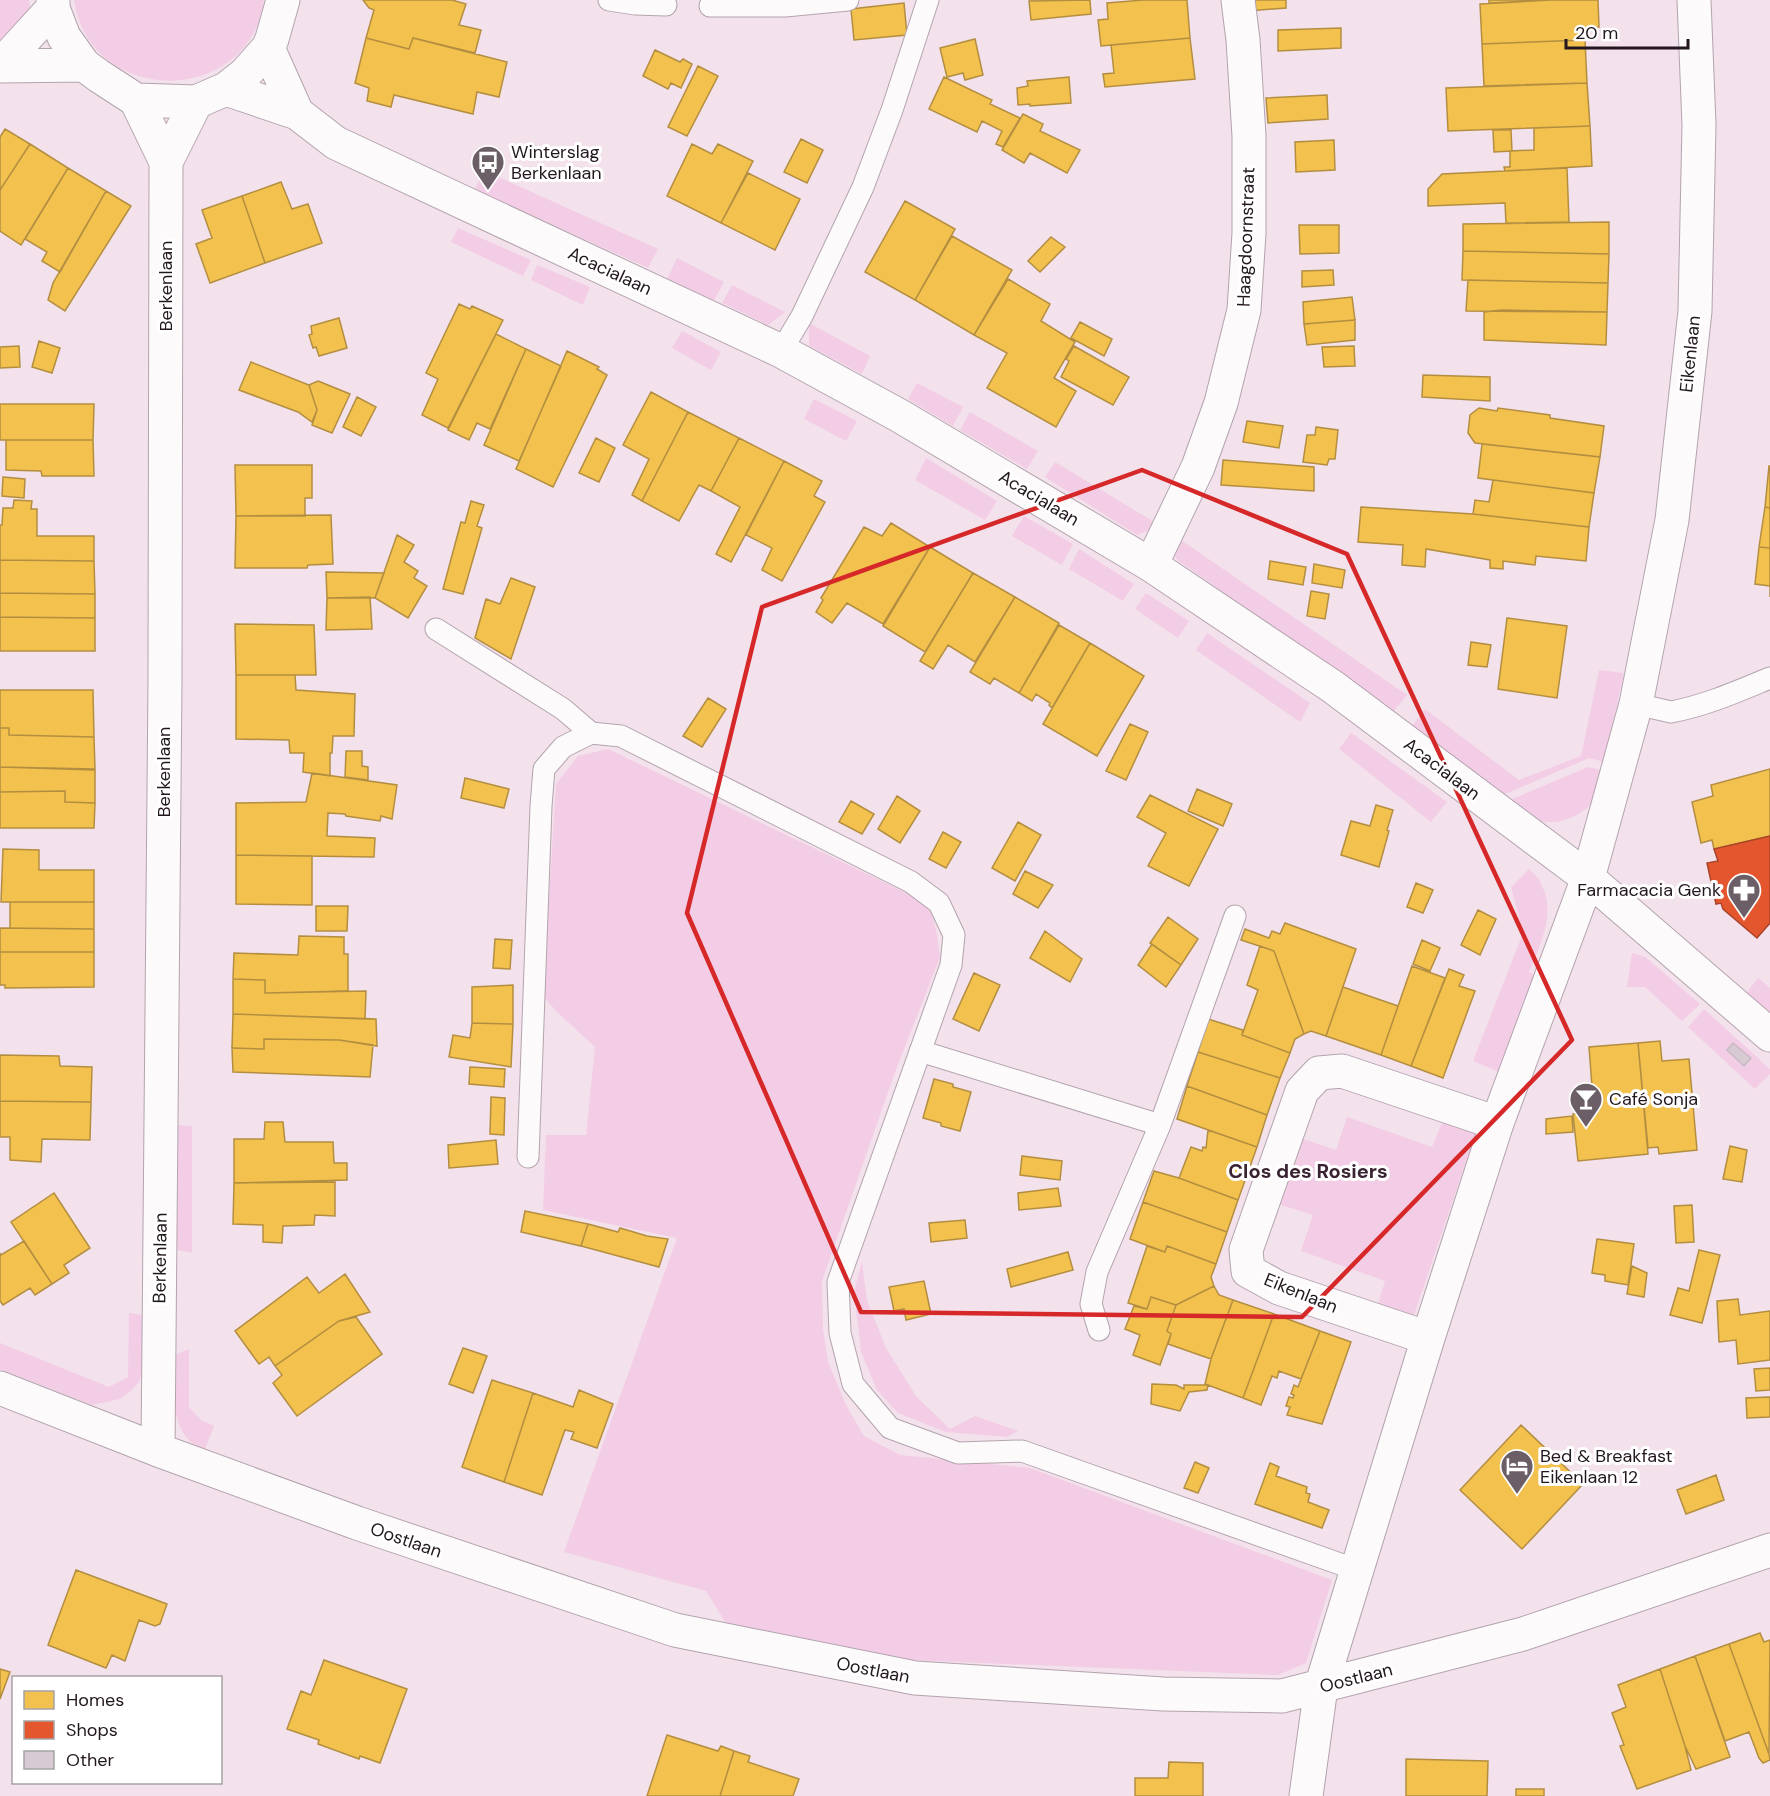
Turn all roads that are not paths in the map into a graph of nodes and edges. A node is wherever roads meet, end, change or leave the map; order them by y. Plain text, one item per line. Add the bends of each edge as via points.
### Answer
1 (283, 0) edge
2 (609, 0) edge
3 (849, 0) edge
4 (928, 0) edge
5 (1238, 0) edge
6 (1694, 0) edge
7 (53, 4) edge
8 (666, 5) dead end
9 (710, 6) dead end
10 (268, 48) junction
11 (1, 65) edge
12 (84, 65) junction
13 (226, 89) junction
14 (136, 100) junction
15 (196, 102) junction
16 (297, 113) junction
17 (166, 162) junction
18 (781, 351) junction
19 (1151, 565) junction
20 (436, 629) dead end
21 (1770, 678) edge
22 (1636, 704) junction
23 (591, 732) junction
24 (1588, 878) junction
25 (1235, 916) dead end
26 (1770, 1035) edge
27 (920, 1051) junction
28 (1497, 1123) junction
29 (1160, 1125) junction
30 (528, 1157) dead end
31 (1099, 1330) dead end
32 (1428, 1338) junction
33 (0, 1388) edge
34 (158, 1450) junction
35 (1770, 1550) edge
36 (1357, 1570) junction
37 (1320, 1687) junction
38 (1306, 1796) edge

1 - 10 street
2 - 8 lane
3 - 9 lane via 785,6
4 - 18 lane via 863,187 802,316
5 - 19 street, Haagdoornstraat via 1249,136 1244,310 1221,403 1198,467
6 - 22 street, Eikenlaan via 1699,125 1695,311 1672,520
7 - 11 street
7 - 12 street via 64,38
10 - 13 street
10 - 16 street, Acacialaan
11 - 12 street
12 - 14 street
13 - 15 street
13 - 16 street
14 - 15 street
14 - 17 street
15 - 17 street, Berkenlaan
16 - 18 street, Acacialaan via 336,143
17 - 34 street, Berkenlaan
18 - 19 street, Acacialaan via 900,416
19 - 24 street, Acacialaan via 1333,687
20 - 23 lane via 562,709
21 - 22 lane via 1703,705 1671,712
22 - 24 street, Eikenlaan
23 - 27 lane via 621,736 910,882 939,903 954,935 951,965
23 - 30 lane via 562,747 544,769
24 - 26 street, Acacialaan
24 - 28 street, Eikenlaan
25 - 29 lane
27 - 29 lane
27 - 36 lane via 838,1282 840,1333 853,1384 890,1428 958,1453 1022,1451
28 - 32 street, Eikenlaan
28 - 32 street, Eikenlaan via 1342,1071 1319,1073 1302,1091 1246,1250 1248,1271 1279,1288
29 - 31 lane via 1097,1272 1091,1304
32 - 36 street, Eikenlaan
33 - 34 street, Oostlaan
34 - 37 street, Oostlaan via 357,1523 675,1630 915,1678 1175,1695 1282,1696
35 - 37 street, Oostlaan via 1523,1634
36 - 37 street, Eikenlaan
37 - 38 street, Eikenlaan

